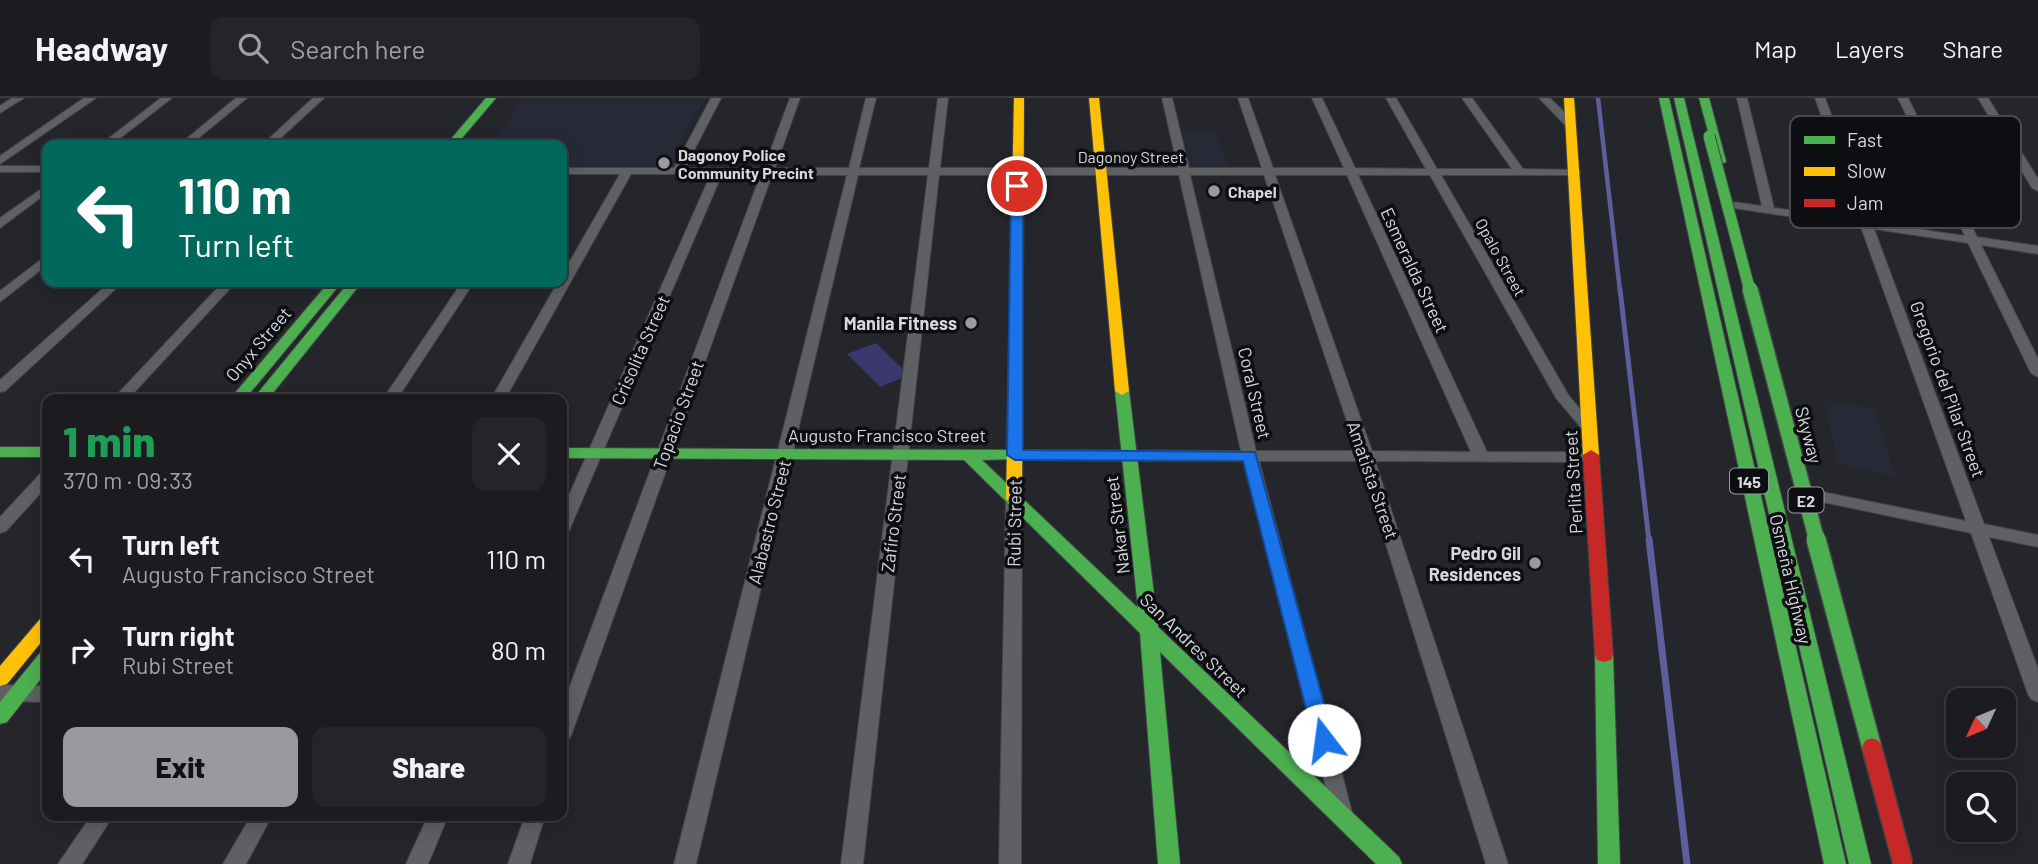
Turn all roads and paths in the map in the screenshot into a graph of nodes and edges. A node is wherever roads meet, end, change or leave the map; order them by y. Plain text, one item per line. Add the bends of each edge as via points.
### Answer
1 (19, 98) edge
2 (91, 98) edge
3 (167, 98) edge
4 (242, 98) edge
5 (319, 98) edge
6 (716, 98) edge
7 (795, 98) edge
8 (871, 98) edge
9 (943, 98) edge
10 (1019, 98) edge
11 (1094, 98) edge
12 (1167, 98) edge
13 (1243, 98) edge
14 (1317, 98) edge
15 (1391, 98) edge
16 (1467, 98) edge
17 (1544, 98) edge
18 (1569, 98) edge
19 (1664, 98) edge
20 (1679, 98) edge
21 (1690, 98) edge
22 (1697, 98) edge
23 (1704, 98) edge
24 (1742, 98) edge
25 (1820, 98) edge
26 (1903, 98) edge
27 (1983, 98) edge
28 (498, 99) edge
29 (0, 110) edge
30 (1827, 116) edge
31 (1912, 116) edge
32 (1994, 116) edge
33 (1570, 124) junction
34 (112, 140) edge
35 (190, 140) edge
36 (273, 140) edge
37 (456, 140) edge
38 (471, 140) edge
39 (1720, 158) junction
40 (2021, 160) edge
41 (0, 161) edge
42 (0, 169) edge
43 (42, 169) edge
44 (567, 171) edge
45 (627, 171) junction
46 (678, 171) junction
47 (718, 171) junction
48 (768, 172) junction
49 (853, 172) junction
50 (934, 172) junction
51 (1019, 172) junction
52 (1101, 172) junction
53 (1184, 172) junction
54 (1267, 172) junction
55 (1351, 172) junction
56 (1435, 172) junction
57 (1520, 172) junction
58 (1574, 172) junction
59 (2038, 188) edge
60 (42, 192) edge
61 (1733, 205) junction
62 (1769, 209) junction
63 (1790, 212) edge
64 (0, 224) edge
65 (1869, 228) edge
66 (1899, 228) edge
67 (1969, 228) edge
68 (1975, 240) junction
69 (2038, 250) edge
70 (42, 263) edge
71 (567, 277) edge
72 (111, 287) edge
73 (225, 287) edge
74 (332, 287) edge
75 (352, 287) edge
76 (465, 287) edge
77 (561, 287) edge
78 (0, 298) edge
79 (2038, 373) edge
80 (0, 388) edge
81 (125, 394) edge
82 (241, 394) edge
83 (264, 394) edge
84 (393, 394) edge
85 (501, 394) edge
86 (1589, 428) junction
87 (0, 452) edge
88 (42, 452) edge
89 (567, 453) edge
90 (594, 453) junction
91 (664, 453) junction
92 (785, 454) junction
93 (901, 454) junction
94 (968, 455) junction
95 (1015, 455) junction
96 (1128, 455) junction
97 (1250, 456) junction
98 (1366, 456) junction
99 (1481, 456) junction
100 (1590, 457) junction
101 (42, 482) edge
102 (1813, 495) junction
103 (1014, 499) junction
104 (567, 516) edge
105 (0, 527) edge
106 (1979, 529) junction
107 (2038, 541) edge
108 (1149, 628) junction
109 (42, 629) edge
110 (42, 663) edge
111 (0, 679) edge
112 (9, 693) edge
113 (42, 694) edge
114 (2038, 694) edge
115 (567, 699) edge
116 (0, 716) edge
117 (1344, 818) junction
118 (99, 821) edge
119 (259, 821) edge
120 (436, 821) edge
121 (533, 821) edge
122 (69, 864) edge
123 (234, 864) edge
124 (417, 864) edge
125 (519, 864) edge
126 (685, 864) edge
127 (852, 864) edge
128 (1010, 864) edge
129 (1169, 864) edge
130 (1391, 864) edge
131 (1497, 864) edge
132 (1609, 864) edge
133 (1835, 864) edge
134 (1860, 864) edge
135 (1903, 864) edge
136 (1914, 864) edge

1 - 29 street
2 - 41 street
3 - 34 street
4 - 35 street
5 - 36 street
6 - 46 street
7 - 48 street, Topacio Street
8 - 49 street, Alabastro Street
9 - 50 street, Zafiro Street
10 - 51 main road, Rubi Street
11 - 52 main road, Nakar Street
12 - 53 street, Coral Street
13 - 54 street, Amatista Street
14 - 55 street, Esmeralda Street
15 - 56 street, Opalo Street
16 - 57 street
17 - 33 street
18 - 33 main road, Perlita Street
19 - 133 main road, Osmeña Highway / 145
20 - 134 main road, E2
21 - 39 main road via 1702,141
22 - 135 main road, Skyway / E2, bridge
23 - 39 main road
24 - 62 street
25 - 30 street, Gregorio del Pilar Street
26 - 31 street
27 - 32 street
28 - 37 main road
28 - 38 main road
33 - 58 main road, Perlita Street
39 - 61 main road
40 - 59 street
42 - 43 street
44 - 45 street, Dagonoy Street
45 - 46 street, Dagonoy Street
45 - 71 street
46 - 47 street, Dagonoy Street
47 - 48 street, Dagonoy Street
47 - 90 street, Crisolita Street
48 - 49 street, Dagonoy Street
48 - 91 street, Topacio Street
49 - 50 street, Dagonoy Street
49 - 92 street, Alabastro Street
50 - 51 street, Dagonoy Street
50 - 93 street, Zafiro Street
51 - 52 street, Dagonoy Street
51 - 95 main road, Rubi Street
52 - 53 street, Dagonoy Street
52 - 96 main road, Nakar Street
53 - 54 street, Dagonoy Street
53 - 97 street, Coral Street
54 - 55 street, Dagonoy Street
54 - 98 street, Amatista Street
55 - 56 street, Dagonoy Street
55 - 99 street, Esmeralda Street
56 - 57 street, Dagonoy Street
56 - 86 street, Opalo Street via 1563,398
57 - 58 street, Dagonoy Street
58 - 86 main road, Perlita Street
60 - 64 street
61 - 62 street
61 - 102 main road
62 - 63 street
65 - 106 street, Gregorio del Pilar Street
66 - 68 street
67 - 68 street
68 - 69 street
68 - 79 street
70 - 78 street
72 - 80 street
73 - 81 street
74 - 82 main road, Onyx Street
75 - 83 main road, Onyx Street
76 - 84 street
77 - 85 street
86 - 100 main road, Perlita Street
87 - 88 main road
89 - 90 main road, Augusto Francisco Street
90 - 91 main road, Augusto Francisco Street
90 - 104 street, Crisolita Street
91 - 92 main road, Augusto Francisco Street
91 - 115 street, Topacio Street
92 - 93 main road, Augusto Francisco Street
92 - 126 street, Alabastro Street
93 - 94 main road, Augusto Francisco Street
93 - 127 street, Zafiro Street
94 - 95 main road, Augusto Francisco Street
94 - 103 main road, San Andres Street
95 - 96 street, Augusto Francisco Street
95 - 103 main road, Rubi Street
96 - 97 street, Augusto Francisco Street
96 - 108 main road, Nakar Street
97 - 98 street, Augusto Francisco Street
97 - 117 street, Coral Street
98 - 99 street, Augusto Francisco Street
98 - 131 street, Amatista Street
99 - 100 street, Augusto Francisco Street
100 - 132 main road, Perlita Street via 1606,695
101 - 105 street
102 - 106 street
102 - 136 main road
103 - 108 main road, San Andres Street
103 - 128 street, Rubi Street
106 - 107 street
106 - 114 street, Gregorio del Pilar Street
108 - 117 main road, San Andres Street
108 - 129 main road, Nakar Street
109 - 111 main road
110 - 112 main road
112 - 113 street
112 - 116 main road
117 - 130 main road, San Andres Street
118 - 122 street
119 - 123 street
120 - 124 street
121 - 125 street

